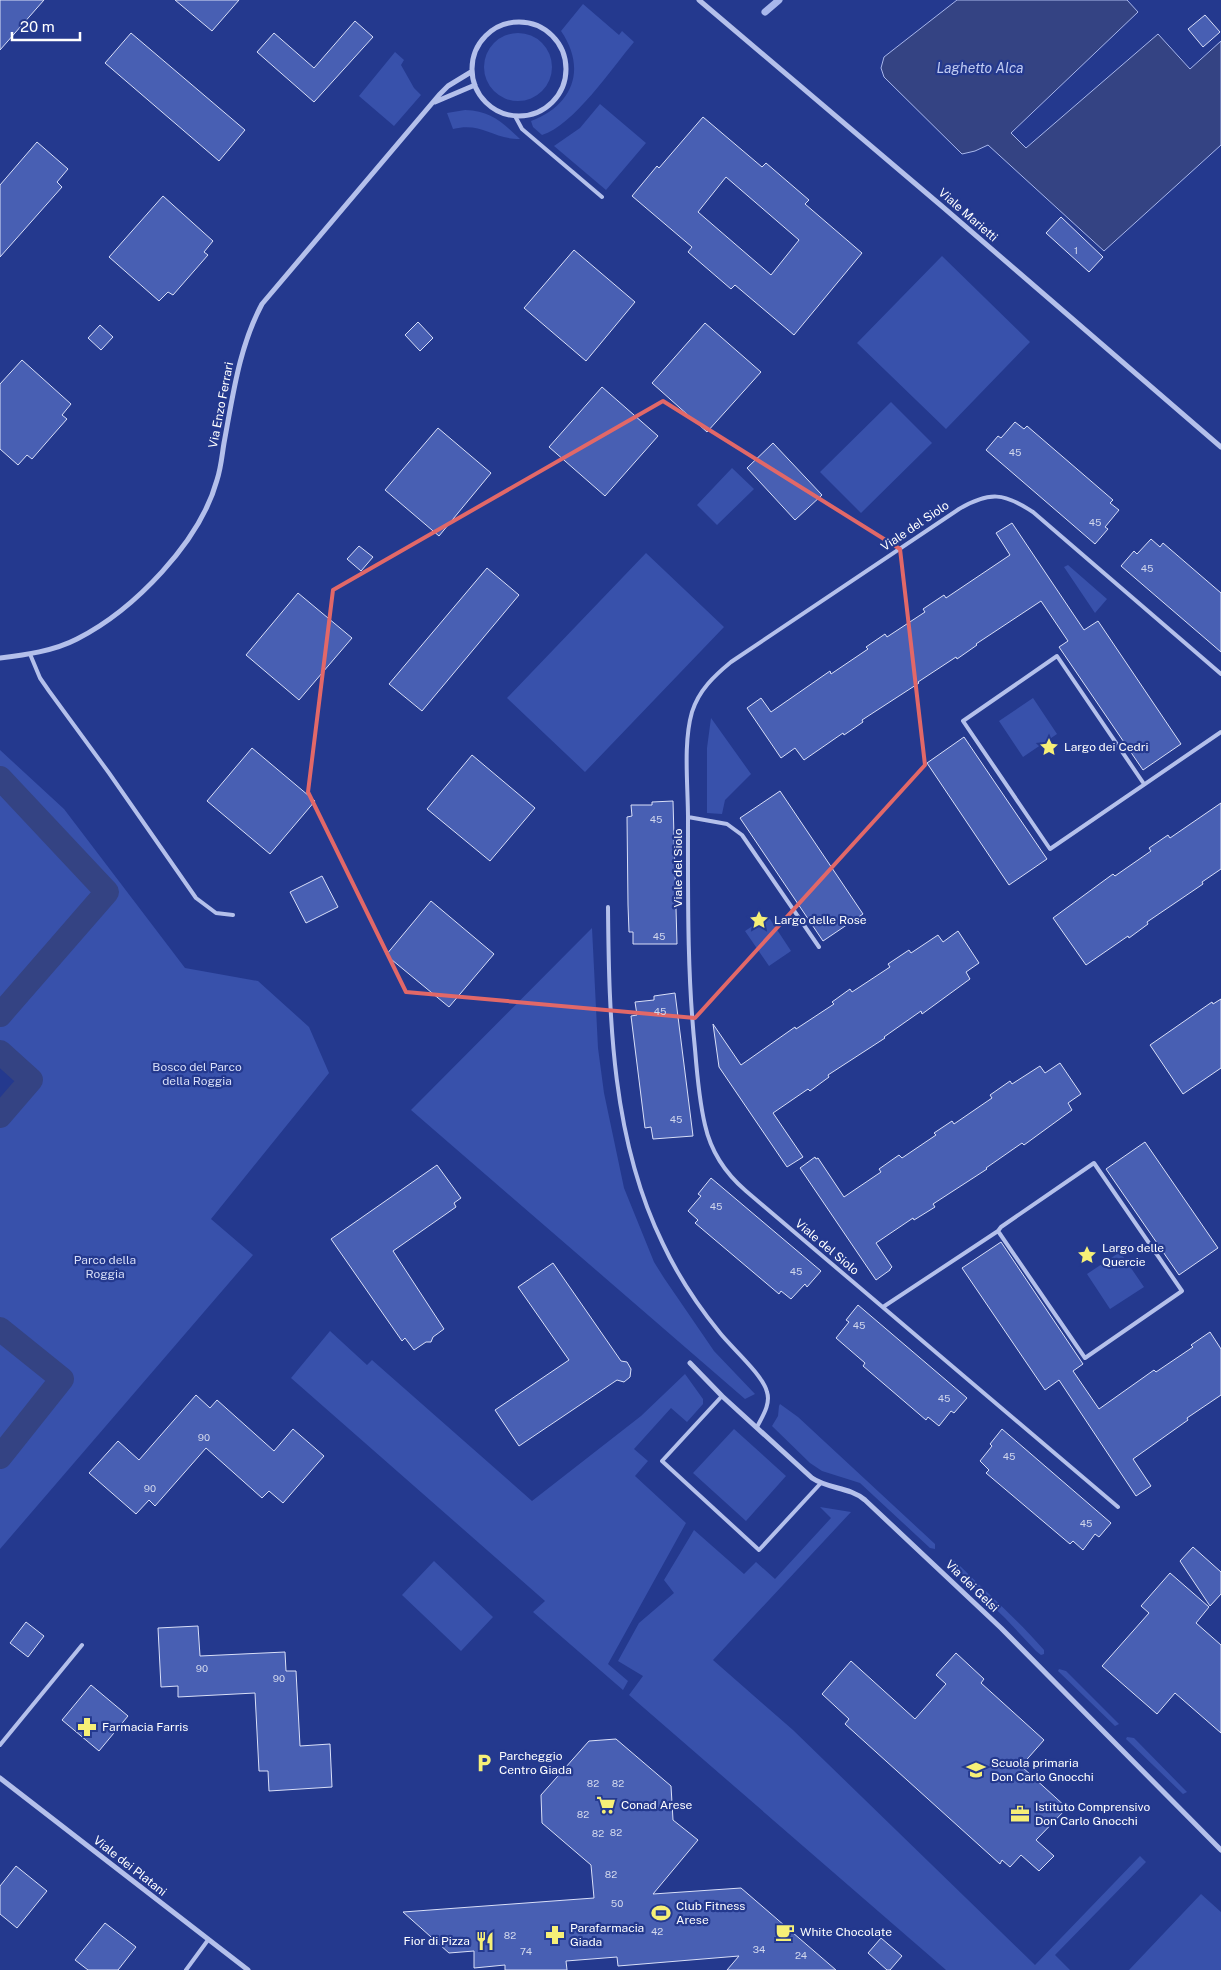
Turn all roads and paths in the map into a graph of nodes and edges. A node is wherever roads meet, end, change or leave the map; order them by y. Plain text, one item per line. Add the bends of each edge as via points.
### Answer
1 (699, 0) edge
2 (471, 72) junction
3 (475, 85) junction
4 (432, 103) junction
5 (516, 116) junction
6 (602, 197) dead end
7 (1221, 447) edge
8 (30, 654) junction
9 (0, 658) edge
10 (1221, 674) edge
11 (1221, 732) edge
12 (1144, 784) junction
13 (688, 817) junction
14 (608, 907) dead end
15 (233, 915) dead end
16 (819, 947) dead end
17 (998, 1231) junction
18 (883, 1307) junction
19 (690, 1364) dead end
20 (722, 1396) junction
21 (757, 1427) junction
22 (820, 1484) junction
23 (1118, 1508) dead end
24 (82, 1645) dead end
25 (0, 1745) edge
26 (0, 1778) edge
27 (1221, 1850) edge
28 (208, 1940) junction
29 (186, 1970) edge
30 (248, 1970) edge

1 - 7 street, Viale Marietti
2 - 3 street
2 - 4 street, Via Enzo Ferrari via 448,86
2 - 5 street via 472,58 478,45 489,32 502,24 526,22 549,31 565,56 563,86 556,99 544,109
3 - 4 street, Via Enzo Ferrari
3 - 5 street via 491,106
4 - 8 street, Via Enzo Ferrari via 262,304 250,325 241,354 218,480 199,524 179,552 116,615 76,640
5 - 6 lane via 522,129
8 - 9 street, Via Enzo Ferrari
8 - 15 lane via 44,685 196,898 216,913
10 - 13 lane, Viale del Siolo via 1033,512 1010,498 987,496 959,509 714,676 699,696 690,726
11 - 12 lane
12 - 12 lane via 1057,656 962,721 1050,849
13 - 16 lane via 727,824 742,835
13 - 18 lane, Viale del Siolo via 692,1018 705,1125 710,1141 716,1156 736,1183
14 - 21 lane via 612,1045 619,1099 640,1188 663,1244 698,1304 763,1382 768,1400
17 - 17 lane via 1085,1358 1182,1291 1094,1163
17 - 18 lane
18 - 23 lane, Viale del Siolo
19 - 20 street, Via dei Gelsi
20 - 21 street, Via dei Gelsi
20 - 22 lane via 662,1462 759,1550
21 - 22 street, Via dei Gelsi
22 - 27 street, Via dei Gelsi via 854,1492 865,1500 1001,1628
24 - 25 lane
26 - 28 street, Viale dei Platani
28 - 29 lane
28 - 30 street, Viale dei Platani

